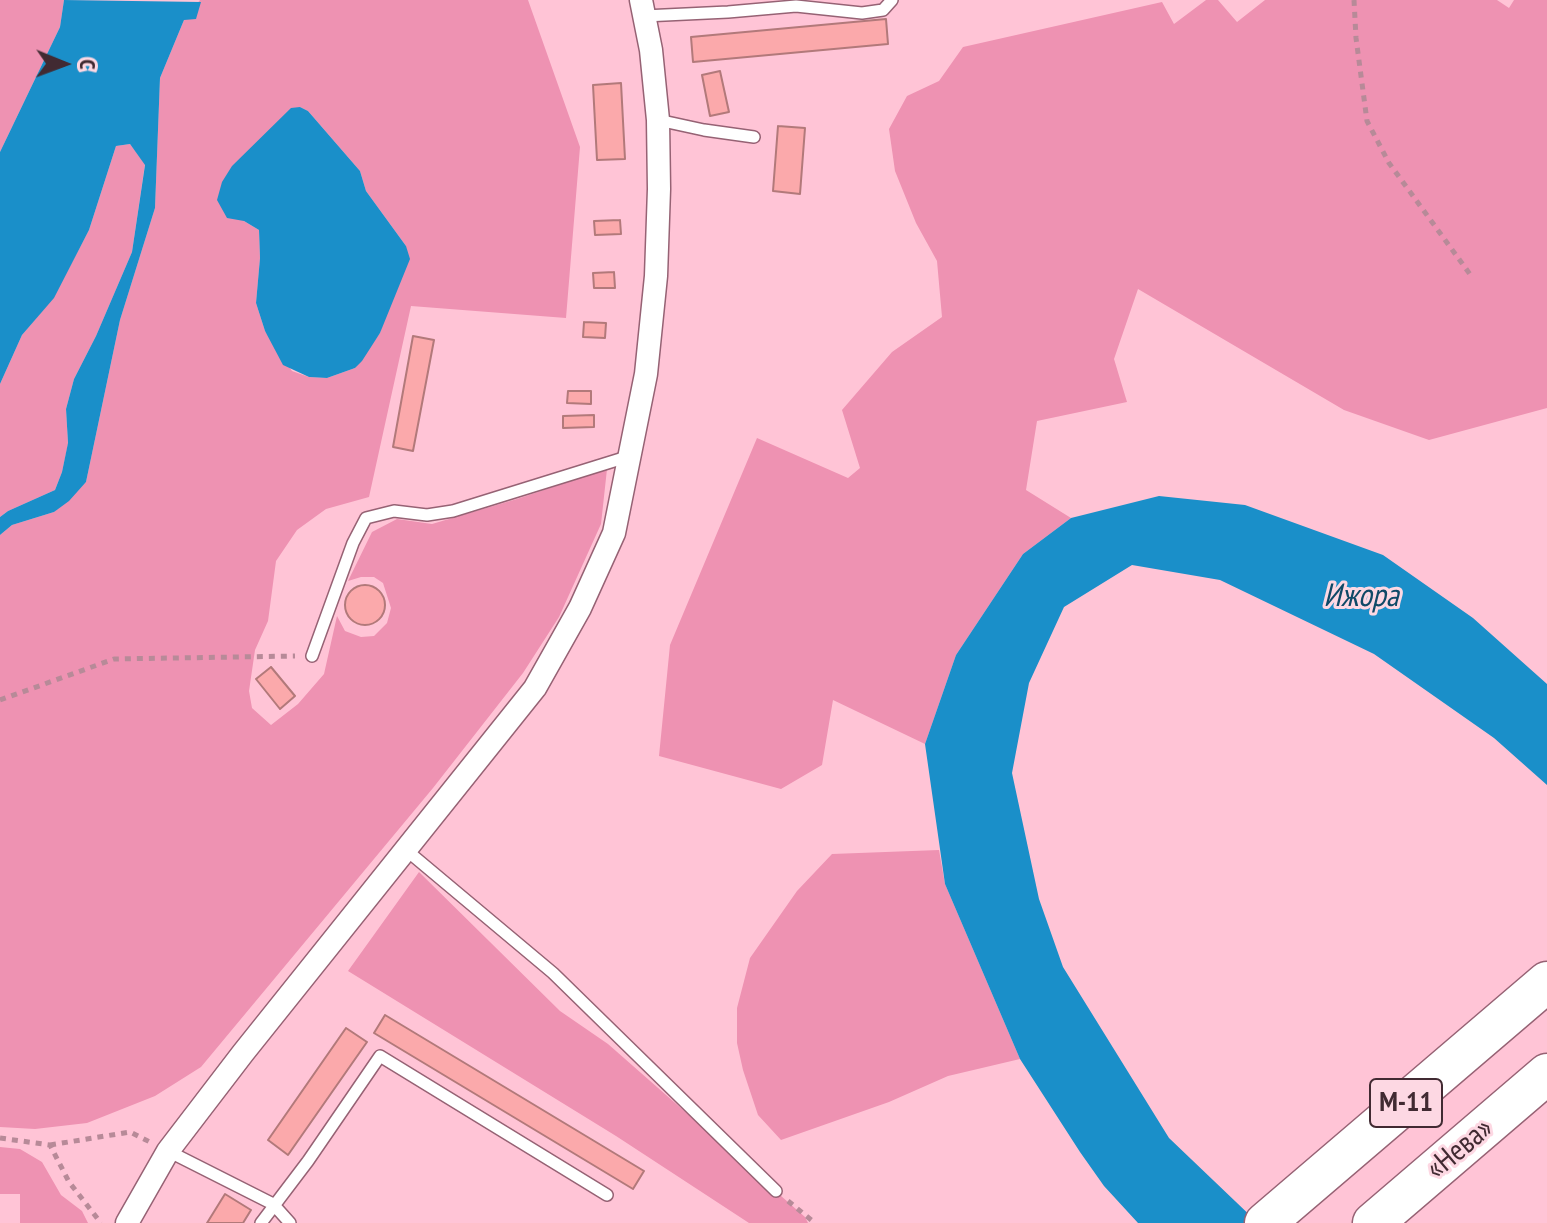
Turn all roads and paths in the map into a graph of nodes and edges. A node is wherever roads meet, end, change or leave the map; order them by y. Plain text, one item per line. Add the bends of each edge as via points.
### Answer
1 (892, 0) edge
2 (1354, 0) edge
3 (642, 8) edge
4 (658, 120) junction
5 (754, 137) dead end
6 (1472, 277) dead end
7 (631, 456) junction
8 (312, 656) joint
9 (0, 700) edge
10 (404, 849) junction
11 (1547, 982) edge
12 (1547, 1074) edge
13 (0, 1138) edge
14 (50, 1145) junction
15 (168, 1151) junction
16 (776, 1191) joint
17 (607, 1195) dead end
18 (273, 1204) junction
19 (101, 1223) edge
20 (127, 1223) edge
21 (261, 1223) edge
22 (290, 1223) edge
23 (815, 1223) edge
24 (1265, 1223) edge
25 (1373, 1223) edge

1 - 3 lane via 883,10 862,13 796,6
2 - 6 path via 1367,121 1389,163
3 - 4 street
4 - 5 lane
4 - 7 street via 656,276
7 - 8 lane via 453,511 394,511 366,518
7 - 10 street via 614,533 535,688
8 - 9 path via 114,659
10 - 15 street
10 - 16 lane via 553,973
11 - 24 highway, М-11
12 - 25 highway, «Нева» / М-11
13 - 14 path
14 - 15 path via 130,1132
14 - 19 path via 69,1182
15 - 18 lane
15 - 20 street
16 - 23 path
17 - 18 lane via 380,1056
18 - 21 lane
18 - 22 lane

